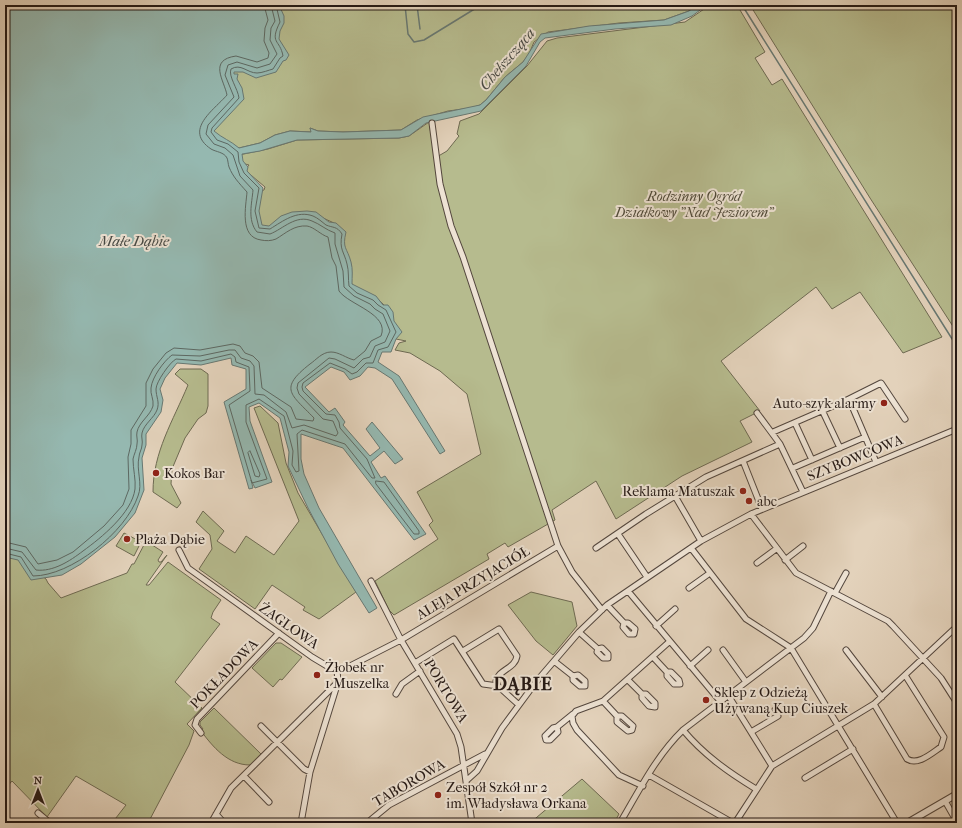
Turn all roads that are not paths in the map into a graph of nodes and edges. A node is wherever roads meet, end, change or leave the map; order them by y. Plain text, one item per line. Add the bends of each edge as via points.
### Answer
1 (432, 123) dead end
2 (849, 399) junction
3 (822, 410) junction
4 (757, 413) dead end
5 (905, 419) dead end
6 (795, 423) junction
7 (957, 429) edge
8 (773, 432) junction
9 (865, 437) junction
10 (780, 444) junction
11 (840, 448) junction
12 (812, 460) junction
13 (743, 461) junction
14 (876, 462) junction
15 (793, 468) junction
16 (803, 492) junction
17 (675, 496) junction
18 (762, 509) junction
19 (751, 514) junction
20 (618, 534) junction
21 (701, 541) junction
22 (558, 546) junction
23 (803, 546) dead end
24 (596, 548) dead end
25 (691, 548) junction
26 (776, 549) junction
27 (179, 550) dead end
28 (785, 560) junction
29 (757, 563) dead end
30 (710, 573) junction
31 (846, 574) dead end
32 (647, 577) junction
33 (371, 581) dead end
34 (689, 588) dead end
35 (628, 591) junction
36 (833, 592) junction
37 (607, 605) junction
38 (675, 609) dead end
39 (602, 610) junction
40 (624, 623) dead end
41 (656, 626) junction
42 (953, 630) dead end
43 (580, 632) junction
44 (279, 633) junction
45 (401, 640) junction
46 (669, 642) junction
47 (791, 648) junction
48 (598, 649) dead end
49 (708, 650) dead end
50 (723, 650) dead end
51 (846, 650) dead end
52 (463, 651) junction
53 (653, 657) junction
54 (923, 659) junction
55 (554, 661) junction
56 (415, 663) junction
57 (690, 666) junction
58 (337, 670) junction
59 (420, 671) junction
60 (667, 672) dead end
61 (905, 675) junction
62 (573, 676) dead end
63 (628, 680) junction
64 (338, 682) junction
65 (746, 682) junction
66 (498, 686) junction
67 (396, 694) dead end
68 (642, 694) dead end
69 (728, 695) junction
70 (882, 697) junction
71 (603, 701) junction
72 (720, 701) junction
73 (957, 703) edge
74 (874, 704) junction
75 (519, 705) junction
76 (775, 710) dead end
77 (573, 714) junction
78 (617, 716) dead end
79 (261, 726) dead end
80 (839, 726) junction
81 (557, 727) dead end
82 (683, 730) junction
83 (751, 732) junction
84 (201, 733) dead end
85 (278, 743) junction
86 (853, 749) junction
87 (488, 752) junction
88 (464, 766) junction
89 (772, 766) junction
90 (310, 772) junction
91 (649, 775) junction
92 (244, 776) junction
93 (806, 778) dead end
94 (466, 781) junction
95 (642, 786) junction
96 (756, 789) junction
97 (957, 794) edge
98 (945, 801) junction
99 (269, 802) dead end
100 (38, 813) dead end
101 (216, 814) junction
102 (957, 822) edge
103 (50, 823) edge
104 (211, 823) edge
105 (224, 823) edge
106 (301, 823) edge
107 (367, 823) edge
108 (472, 823) edge
109 (620, 823) edge
110 (734, 823) edge
111 (897, 823) edge
112 (907, 823) edge

1 - 22 street via 440,184 451,226
2 - 3 street
2 - 5 street via 881,383
2 - 9 street
3 - 6 street
3 - 11 street
4 - 8 street
6 - 8 street
6 - 12 street
7 - 14 street, SZYBOWCOWA
8 - 10 street
9 - 11 street
9 - 14 street
10 - 13 street
10 - 15 street
11 - 12 street
12 - 15 street
13 - 17 street via 706,477
13 - 18 street
14 - 16 street, SZYBOWCOWA
15 - 16 street
16 - 18 street, SZYBOWCOWA
17 - 20 street
17 - 21 street
18 - 19 street, SZYBOWCOWA
19 - 21 street, SZYBOWCOWA
19 - 26 street
20 - 24 street
20 - 32 street
21 - 25 street, SZYBOWCOWA
22 - 39 street via 572,572
22 - 45 street, ALEJA PRZYJACIÓŁ
23 - 28 street
25 - 30 street
25 - 32 street, SZYBOWCOWA
26 - 28 street
26 - 29 street
27 - 44 street, ŻAGLOWA via 188,568
28 - 36 street via 796,573
30 - 34 street
30 - 47 street via 746,620
31 - 36 street
32 - 35 street, SZYBOWCOWA
33 - 45 street, PORTOWA
35 - 37 street, SZYBOWCOWA
35 - 41 street
36 - 47 street via 813,628
36 - 54 street via 888,621
37 - 39 street, SZYBOWCOWA
37 - 40 street
38 - 41 street
39 - 43 street, SZYBOWCOWA
41 - 46 street
42 - 54 street
43 - 48 street
43 - 55 street, SZYBOWCOWA
44 - 58 street, ŻAGLOWA via 328,667
44 - 84 street, POKŁADOWA via 196,719 196,726
45 - 56 street, PORTOWA
45 - 58 street
46 - 53 street
46 - 57 street
47 - 65 street
47 - 80 street
49 - 57 street
50 - 65 street
51 - 70 street
52 - 56 street via 454,639
52 - 66 street via 483,684
52 - 66 street via 499,629 517,656 515,663 499,674 496,681
53 - 60 street
53 - 63 street
54 - 61 street
54 - 73 street via 941,678
55 - 62 street
55 - 75 street, SZYBOWCOWA
56 - 59 street, PORTOWA
57 - 72 street
58 - 64 street
59 - 67 street via 402,684
59 - 88 street, PORTOWA via 457,734
61 - 70 street
61 - 74 street via 944,737 942,747 919,761 907,759
63 - 68 street
63 - 71 street
64 - 85 street
64 - 90 street
65 - 69 street
66 - 75 street
69 - 72 street
69 - 83 street
70 - 74 street
71 - 77 street
71 - 78 street
72 - 82 street
74 - 80 street
75 - 87 street, SZYBOWCOWA
76 - 83 street via 778,716
77 - 81 street
77 - 95 street via 573,723 583,737 619,775
79 - 85 street
80 - 86 street
80 - 89 street
82 - 91 street via 670,743
82 - 96 street via 715,762
83 - 89 street
85 - 90 street
85 - 92 street
86 - 93 street
86 - 111 street
87 - 88 street, SZYBOWCOWA
87 - 94 street, SZYBOWCOWA
88 - 94 street, PORTOWA
88 - 107 street, TABOROWA via 389,806
89 - 96 street
90 - 106 street
91 - 95 street
91 - 110 street
92 - 99 street
92 - 101 street via 231,788
94 - 108 street, PORTOWA
95 - 109 street
96 - 110 street
97 - 98 street
98 - 102 street
98 - 112 street
100 - 103 street
101 - 104 street
101 - 105 street

